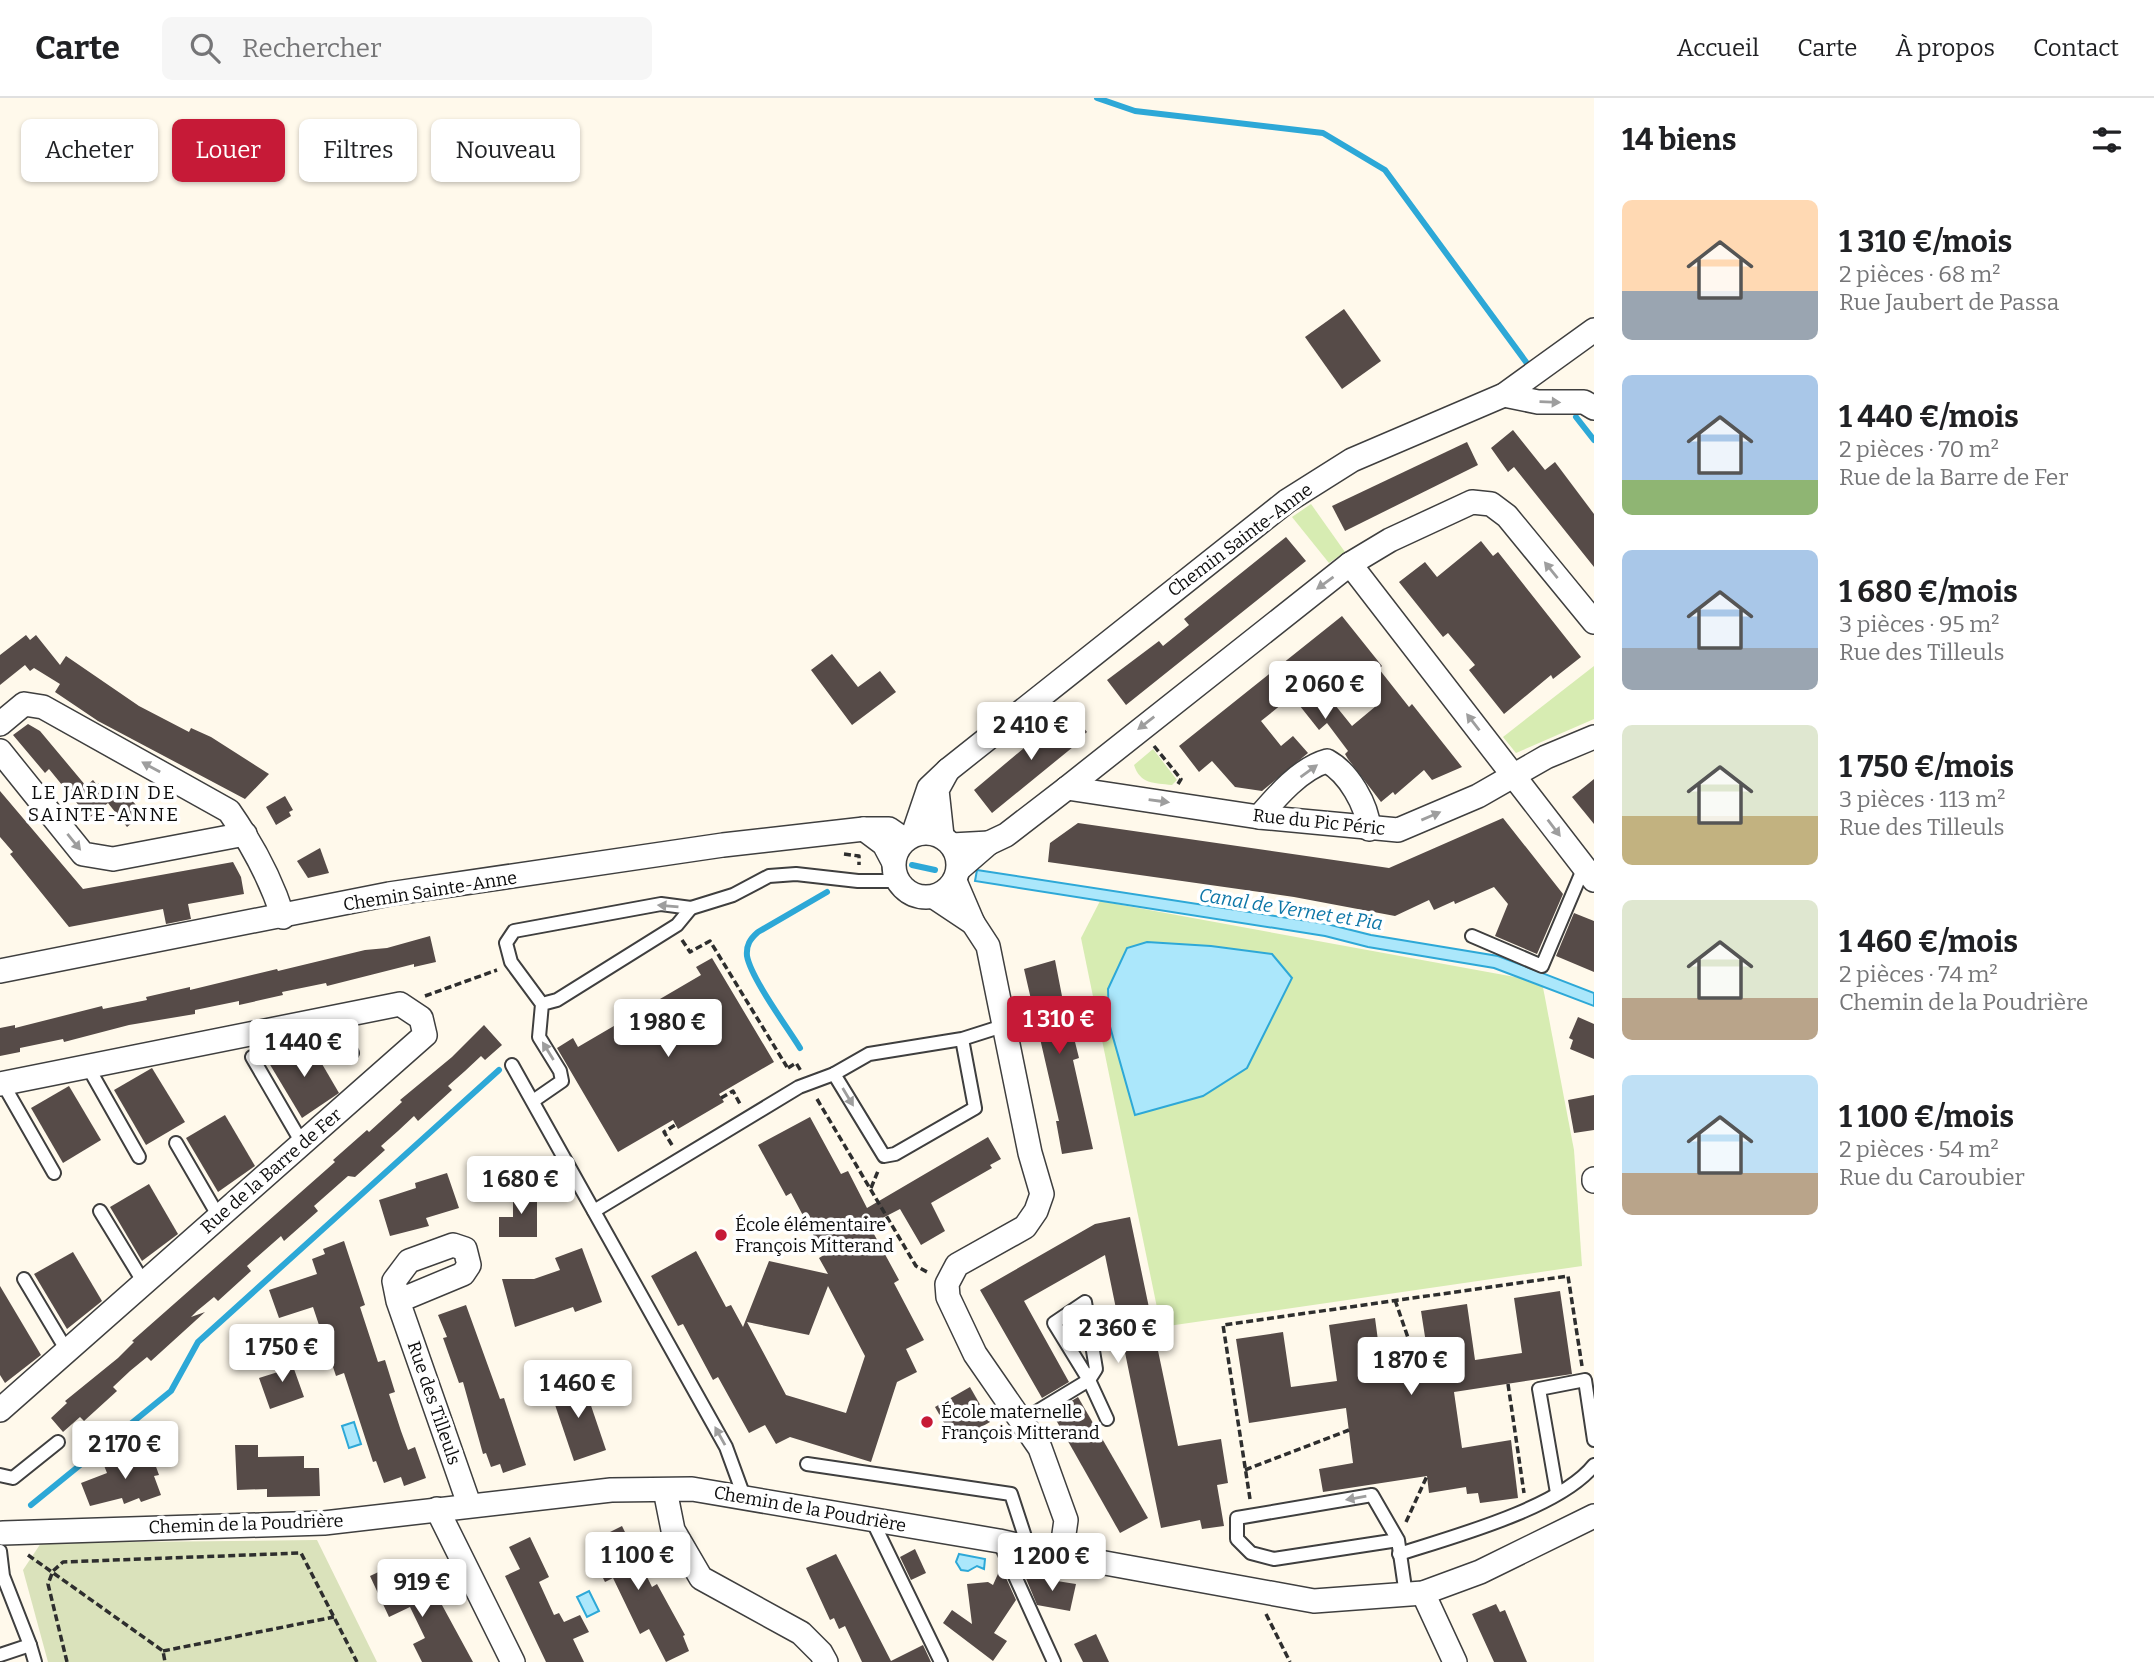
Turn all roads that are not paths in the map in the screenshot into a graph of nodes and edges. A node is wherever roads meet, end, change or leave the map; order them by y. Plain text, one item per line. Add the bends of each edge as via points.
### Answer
1 (1594, 330) edge
2 (1504, 395) junction
3 (1594, 408) edge
4 (1350, 564) junction
5 (1594, 622) edge
6 (0, 724) edge
7 (1594, 737) edge
8 (0, 751) edge
9 (1105, 757) junction
10 (948, 770) junction
11 (1515, 776) junction
12 (1067, 788) junction
13 (1103, 794) junction
14 (1259, 817) junction
15 (1369, 829) junction
16 (864, 830) junction
17 (245, 834) junction
18 (909, 838) junction
19 (947, 841) junction
20 (989, 844) junction
21 (895, 871) junction
22 (1589, 874) edge
23 (957, 875) junction
24 (934, 897) junction
25 (691, 908) junction
26 (283, 917) junction
27 (973, 923) junction
28 (1472, 936) dead end
29 (0, 971) edge
30 (542, 1004) junction
31 (333, 1018) junction
32 (1006, 1025) junction
33 (961, 1038) junction
34 (352, 1054) dead end
35 (252, 1057) dead end
36 (512, 1065) dead end
37 (88, 1067) junction
38 (834, 1074) junction
39 (2, 1084) edge
40 (533, 1101) junction
41 (176, 1143) dead end
42 (302, 1143) junction
43 (139, 1157) dead end
44 (54, 1173) dead end
45 (594, 1211) junction
46 (100, 1212) dead end
47 (219, 1217) junction
48 (24, 1279) dead end
49 (144, 1283) junction
50 (398, 1301) dead end
51 (67, 1351) junction
52 (1089, 1380) junction
53 (0, 1410) edge
54 (1107, 1419) dead end
55 (1023, 1420) junction
56 (1594, 1440) edge
57 (58, 1442) dead end
58 (807, 1464) dead end
59 (1594, 1465) edge
60 (0, 1475) edge
61 (665, 1490) junction
62 (1557, 1493) junction
63 (745, 1499) junction
64 (469, 1504) junction
65 (437, 1509) junction
66 (1594, 1516) edge
67 (872, 1520) junction
68 (1, 1538) edge
69 (1398, 1540) junction
70 (999, 1541) junction
71 (1028, 1546) junction
72 (1399, 1554) junction
73 (1061, 1555) junction
74 (1, 1576) edge
75 (1415, 1594) junction
76 (30, 1645) junction
77 (0, 1656) edge
78 (35, 1662) edge
79 (513, 1662) edge
80 (826, 1662) edge
81 (941, 1662) edge
82 (1055, 1662) edge
83 (1455, 1662) edge

1 - 2 street, Chemin Sainte-Anne
2 -> 3 street via 1538,402 1584,402
2 - 10 street, Chemin Sainte-Anne via 1352,460 1287,501
5 -> 4 street via 1507,516 1492,504 1472,502
4 -> 9 street
11 -> 4 street
17 -> 6 street via 229,811 43,707 24,704
7 - 11 street, Rue du Pic Péric
8 -> 17 street via 83,854 113,859
9 - 12 street
9 - 13 street
10 - 18 street, Chemin Sainte-Anne via 929,788
10 - 19 street via 937,790
15 -> 11 street, Rue du Pic Péric via 1398,830
11 -> 22 street
12 - 13 street, Rue du Pic Péric
12 - 20 street
13 -> 14 street, Rue du Pic Péric
14 - 15 street, Rue du Pic Péric
14 -> 15 street via 1315,765 1327,761 1338,768 1367,812
16 - 18 street, Chemin Sainte-Anne via 889,829
16 - 21 street via 884,844
16 - 26 street, Chemin Sainte-Anne via 723,845 389,894
17 - 26 street via 275,889
18 - 19 street via 928,832
18 - 21 street
19 - 20 street
19 - 23 street
20 - 23 street
21 - 24 street via 913,896
21 - 25 lane via 858,881 796,874 769,876 733,895
22 - 28 lane via 1542,966
23 - 24 street via 947,891
23 - 27 street
24 - 27 street
25 - 30 lane via 672,927 557,1000
25 -> 30 lane via 662,904 514,931 506,943 511,962
26 - 29 street, Chemin Sainte-Anne
27 - 32 street via 988,946
40 -> 30 lane via 562,1081 539,1037
31 - 34 lane
31 - 37 street
31 - 42 street, Rue de la Barre de Fer via 400,1004 421,1018 425,1035
32 - 33 lane
32 - 55 street via 1042,1194 1025,1227 957,1265 947,1284 947,1297 975,1354
33 - 38 lane via 869,1054
38 -> 33 lane via 884,1156 895,1154 975,1108
35 - 42 lane
36 - 40 lane
37 - 39 street
37 - 43 lane
38 - 45 lane via 804,1085
39 - 44 lane
40 - 45 lane
41 - 47 lane
42 - 47 street, Rue de la Barre de Fer
63 -> 45 lane via 726,1447
46 - 49 lane
47 - 49 street, Rue de la Barre de Fer
48 - 51 lane
49 - 51 street, Rue de la Barre de Fer
50 - 64 street, Rue des Tilleuls
51 - 53 street, Rue de la Barre de Fer
52 - 52 lane via 1054,1323 1085,1302 1096,1368
52 - 54 lane
52 - 55 lane
55 - 73 street via 1040,1448 1066,1520
56 - 62 lane via 1585,1380 1539,1389
57 - 60 lane via 13,1478
58 - 71 lane via 1011,1494
59 - 62 lane via 1583,1479
61 - 63 street, Chemin de la Poudrière via 692,1489
61 - 64 street, Chemin de la Poudrière via 611,1490
61 - 80 street via 673,1530 701,1578 801,1633
62 - 72 lane via 1482,1528
63 - 67 street, Chemin de la Poudrière
64 - 65 street, Chemin de la Poudrière
65 - 68 street, Chemin de la Poudrière via 324,1523
65 - 79 street
66 - 75 street, Chemin de la Poudrière via 1480,1572
67 - 70 street, Chemin de la Poudrière
67 - 81 lane
68 - 74 lane
69 -> 69 lane via 1372,1495 1237,1518 1237,1539 1251,1553 1274,1559
69 - 72 lane
70 - 71 street, Chemin de la Poudrière
70 - 82 lane
71 - 73 street, Chemin de la Poudrière
72 - 75 lane
73 - 75 street, Chemin de la Poudrière via 1314,1601
74 - 76 lane
75 - 83 street
76 - 77 lane
76 - 78 lane

